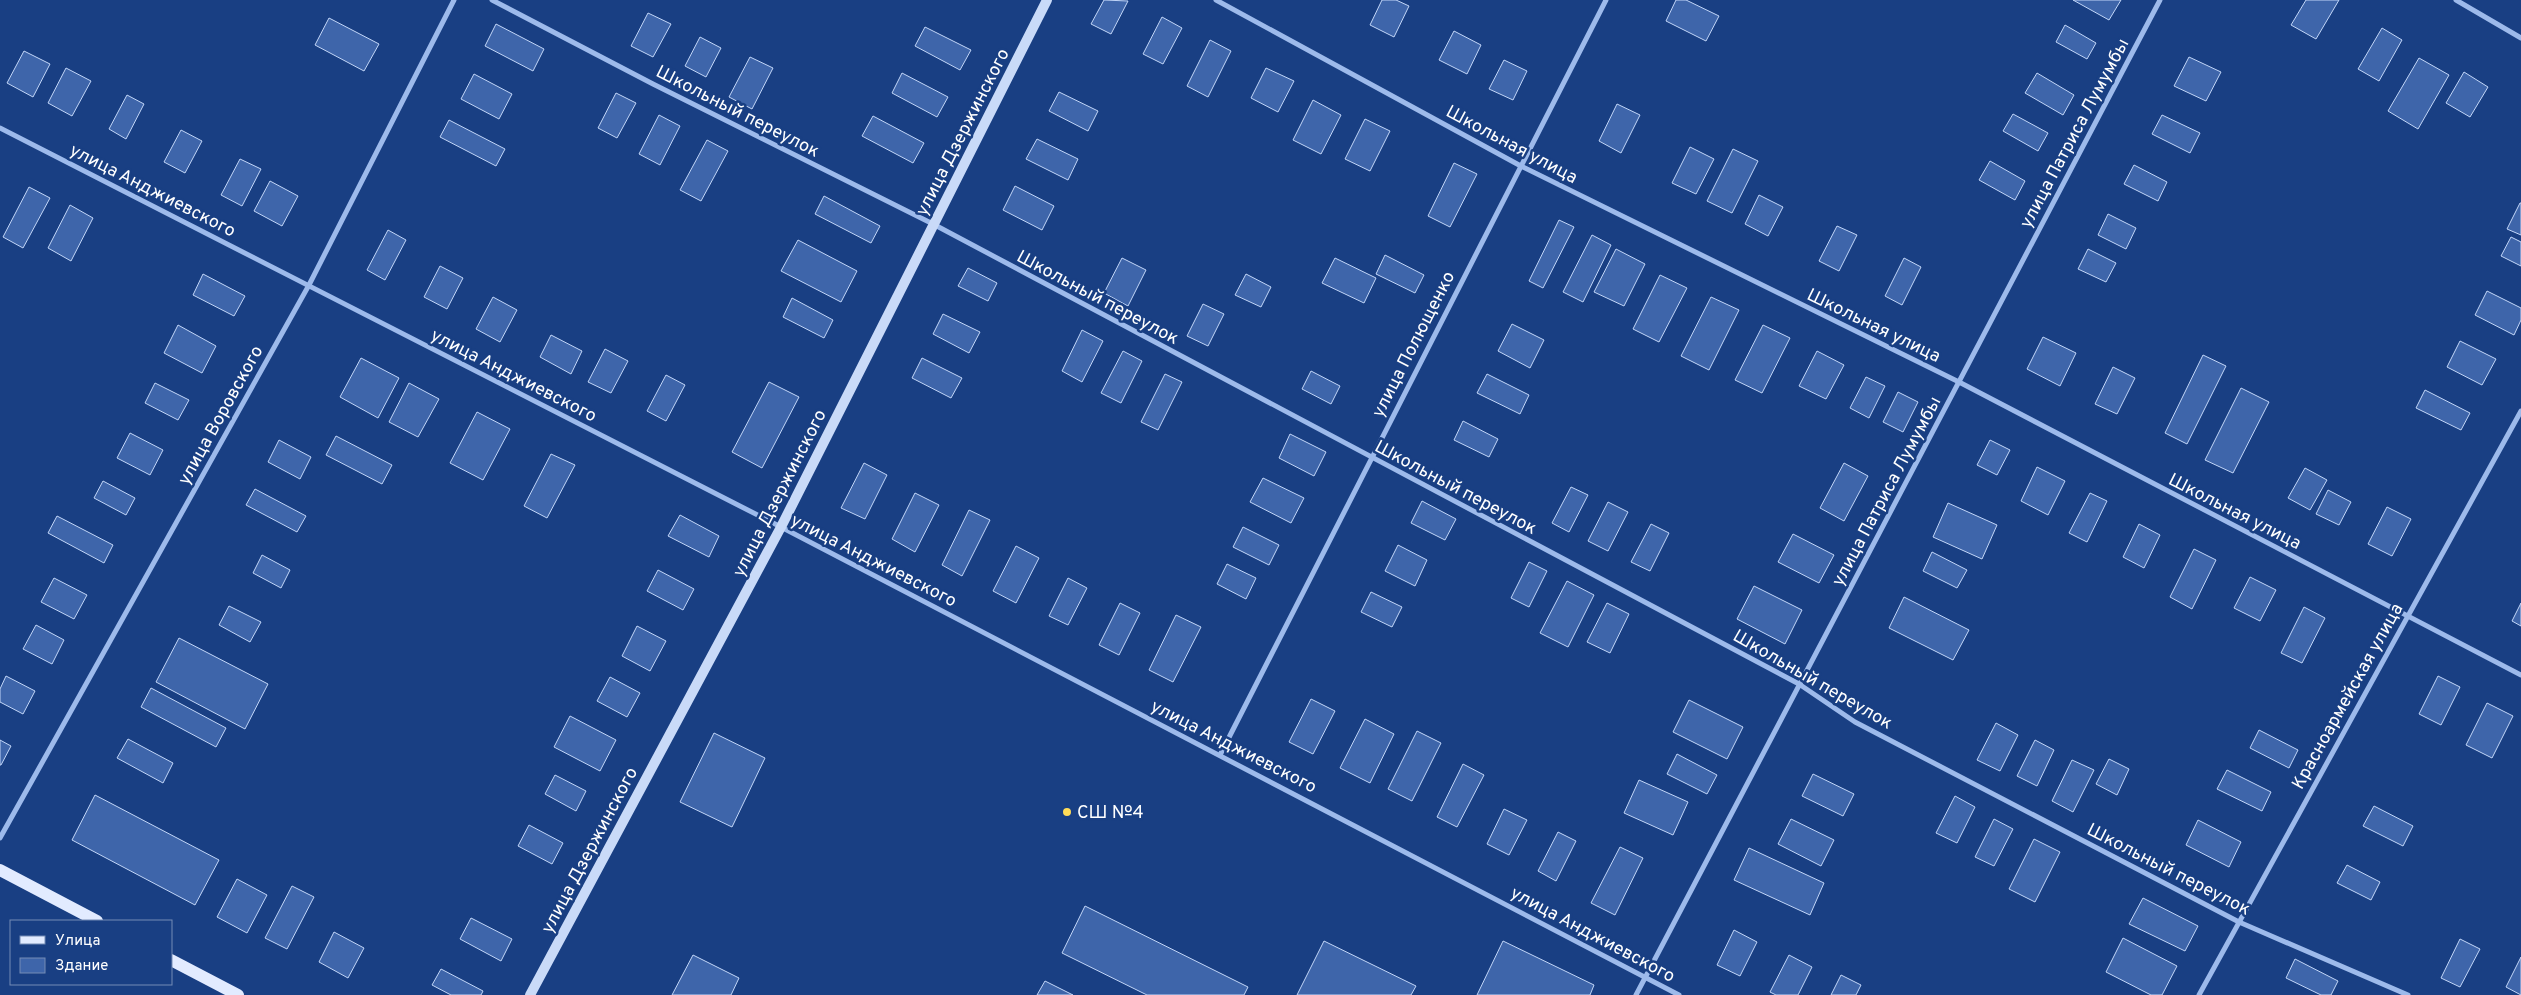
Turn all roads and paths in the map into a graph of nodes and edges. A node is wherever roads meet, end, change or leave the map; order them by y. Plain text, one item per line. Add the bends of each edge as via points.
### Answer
1 (454, 0) edge
2 (492, 0) edge
3 (1047, 0) edge
4 (1216, 0) edge
5 (1606, 0) edge
6 (2160, 0) edge
7 (2456, 0) edge
8 (2521, 38) edge
9 (0, 128) edge
10 (1519, 166) junction
11 (934, 224) junction
12 (309, 285) junction
13 (1959, 382) junction
14 (2521, 411) edge
15 (1371, 458) junction
16 (781, 527) junction
17 (2407, 616) junction
18 (2521, 675) edge
19 (1799, 684) junction
20 (1220, 755) junction
21 (0, 838) edge
22 (0, 870) edge
23 (95, 920) edge
24 (2239, 922) junction
25 (172, 961) edge
26 (1645, 976) junction
27 (238, 995) edge
28 (530, 995) edge
29 (1636, 995) edge
30 (1679, 995) edge
31 (2199, 995) edge
32 (2408, 995) edge

1 - 12 street, улица Воровского
2 - 11 street, Школьный переулок
3 - 11 street, улица Дзержинского
4 - 10 street, Школьная улица
5 - 10 street, улица Полющенко
6 - 13 street, улица Патриса Лумумбы
7 - 8 street
9 - 12 street, улица Анджиевского
10 - 13 street, Школьная улица
10 - 15 street, улица Полющенко
11 - 15 street, Школьный переулок
11 - 16 street, улица Дзержинского
12 - 16 street, улица Анджиевского
12 - 21 street, улица Воровского
13 - 17 street, Школьная улица
13 - 19 street, улица Патриса Лумумбы
14 - 17 street, Красноармейская улица
15 - 19 street, Школьный переулок
15 - 20 street, улица Полющенко
16 - 20 street, улица Анджиевского
16 - 28 street, улица Дзержинского
17 - 18 street, Школьная улица
17 - 24 street, Красноармейская улица
19 - 24 street, Школьный переулок via 1855,722
19 - 26 street, улица Патриса Лумумбы
20 - 26 street, улица Анджиевского
22 - 23 main road
24 - 31 street, Красноармейская улица
24 - 32 street, Школьный переулок
25 - 27 main road
26 - 29 street, улица Патриса Лумумбы
26 - 30 street, улица Анджиевского

